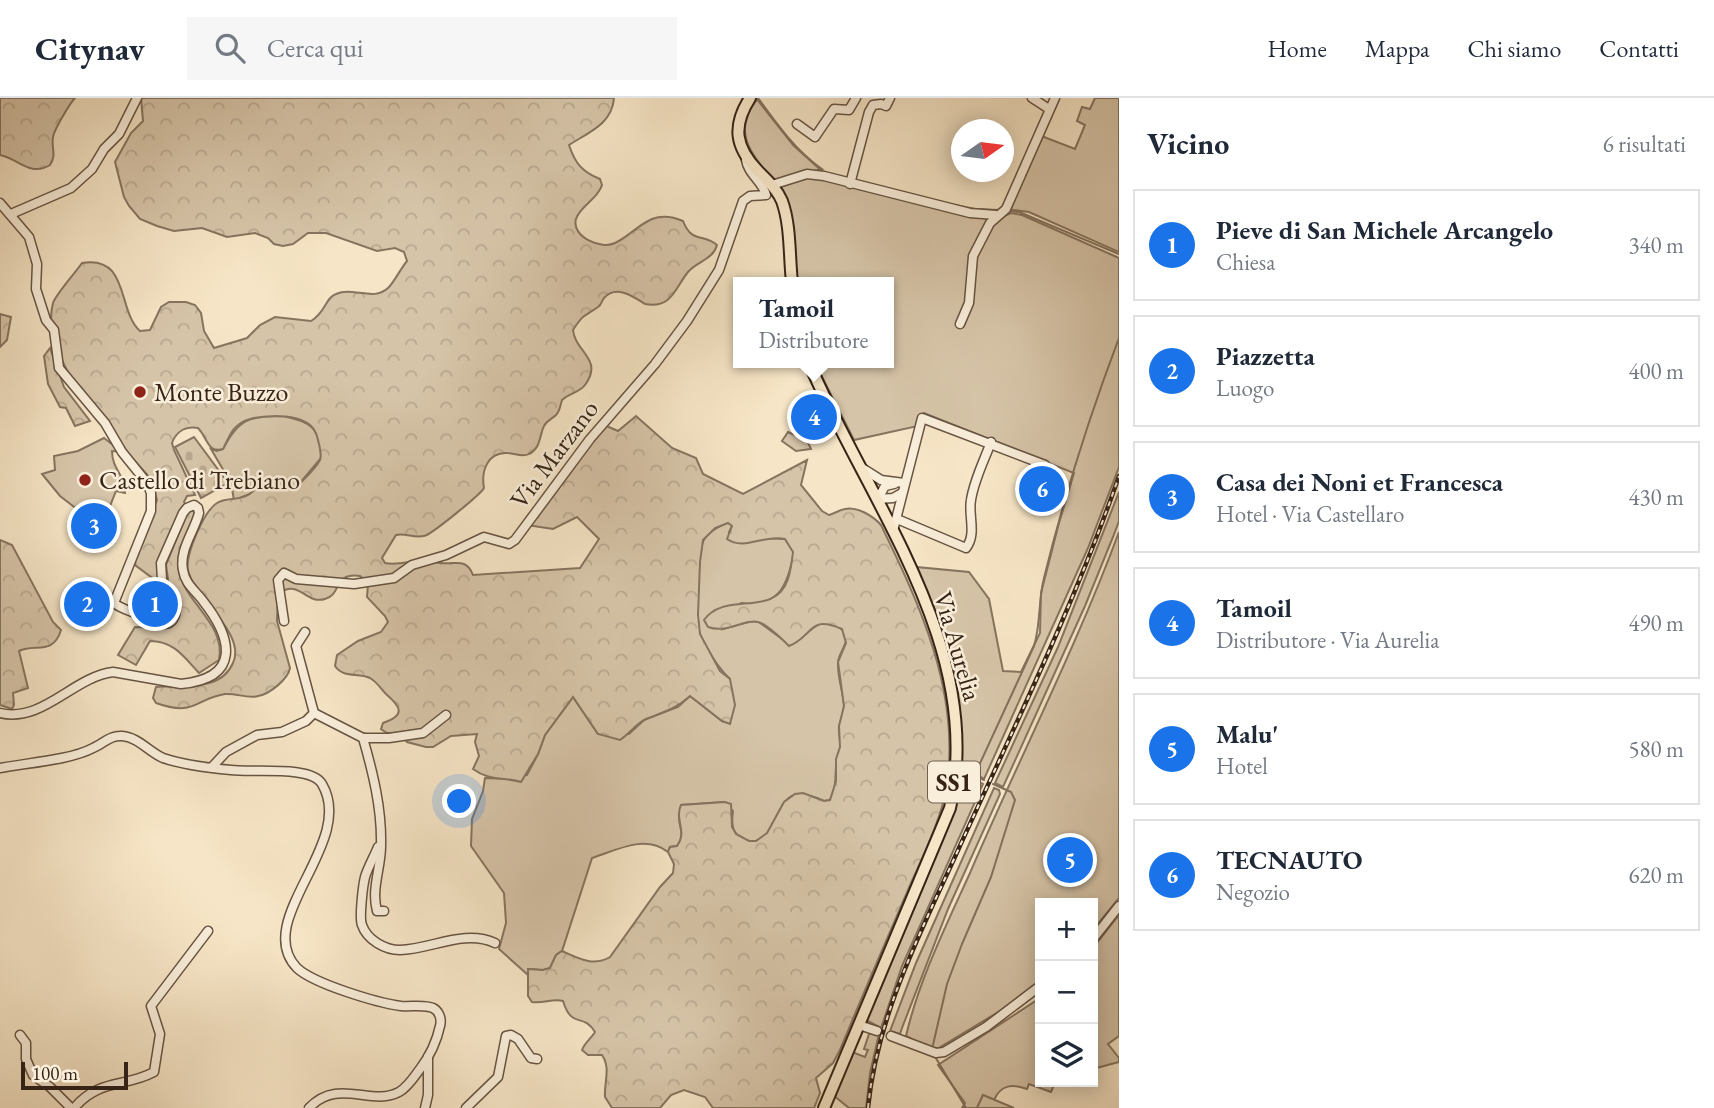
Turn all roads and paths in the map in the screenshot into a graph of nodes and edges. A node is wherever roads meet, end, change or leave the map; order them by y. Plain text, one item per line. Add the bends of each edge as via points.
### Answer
1 (137, 98) edge
2 (750, 98) edge
3 (856, 98) edge
4 (890, 98) edge
5 (1031, 98) edge
6 (1055, 98) edge
7 (1049, 109) junction
8 (797, 124) dead end
9 (748, 158) junction
10 (850, 181) junction
11 (772, 185) junction
12 (0, 203) edge
13 (11, 214) junction
14 (993, 219) junction
15 (791, 277) edge
16 (960, 324) dead end
17 (812, 368) edge
18 (991, 442) junction
19 (1045, 465) dead end
20 (861, 467) junction
21 (904, 482) junction
22 (902, 493) junction
23 (878, 499) junction
24 (897, 519) junction
25 (892, 531) junction
26 (284, 621) dead end
27 (305, 632) dead end
28 (0, 713) edge
29 (314, 713) junction
30 (446, 715) dead end
31 (363, 738) junction
32 (212, 767) junction
33 (0, 768) edge
34 (381, 842) junction
35 (1119, 906) edge
36 (384, 911) dead end
37 (208, 931) dead end
38 (1098, 933) edge
39 (495, 943) dead end
40 (1035, 990) edge
41 (859, 1025) junction
42 (877, 1031) dead end
43 (20, 1035) dead end
44 (891, 1036) dead end
45 (428, 1057) junction
46 (537, 1059) dead end
47 (73, 1108) edge
48 (309, 1108) edge
49 (425, 1108) edge
50 (466, 1108) edge
51 (824, 1108) edge

1 - 13 street via 119,134 92,169 71,188
2 - 9 main road via 737,124
3 - 8 street via 849,110 834,109 815,137
4 - 10 street via 886,106 873,105 869,112
5 - 7 street
6 - 7 street
7 - 14 street via 1006,209
9 - 11 main road
9 - 26 street, Via Marzano via 746,163 766,195 743,201 719,270 687,321 515,540 509,544 484,537 412,565 394,578 354,584 296,579 284,573 278,580
10 - 11 street via 807,174
10 - 14 street
11 - 15 main road via 784,208
12 - 13 street
13 - 28 street via 29,237 37,264 37,289 46,320 54,330 59,368 105,423 151,493 151,512 115,605 154,623 171,621 176,608 162,580 161,563 191,505 198,508 197,520 183,553 183,572 220,628 227,651 224,665 203,680 181,684 104,673 36,709
14 - 16 street via 974,256 968,303
17 - 20 main road, Via Aurelia / SS1
18 - 19 street
18 - 21 street via 922,418
18 - 24 street via 970,502 972,532 967,548
20 - 21 street via 881,480
20 - 23 main road, Via Aurelia / SS1
21 - 22 street
21 - 23 street via 885,486
22 - 23 street
22 - 24 street
23 - 25 main road, Via Aurelia / SS1
24 - 25 street
25 - 41 main road, Via Aurelia / SS1 via 946,666 954,703 956,762 950,808
27 - 29 street via 296,646 297,658
29 - 31 street
29 - 32 street via 282,732 257,736 226,752
30 - 31 street via 423,733
31 - 34 street via 373,770
32 - 33 street via 167,759 131,738 118,736 92,749
32 - 45 street via 305,773 322,785 328,831 288,919 288,951 306,974 341,990 437,1011 441,1025
34 - 36 street via 373,898 377,911
34 - 39 street via 365,878 361,924 371,938 404,950 475,938
35 - 38 street
37 - 47 street via 151,1006 160,1034 154,1072 101,1087
40 - 44 street via 944,1052
41 - 42 street
41 - 51 main road, Via Aurelia / SS1
43 - 47 street via 33,1075
45 - 48 street via 398,1093 345,1093 318,1099
45 - 49 street
46 - 50 street via 531,1058 518,1039 506,1036 498,1076

